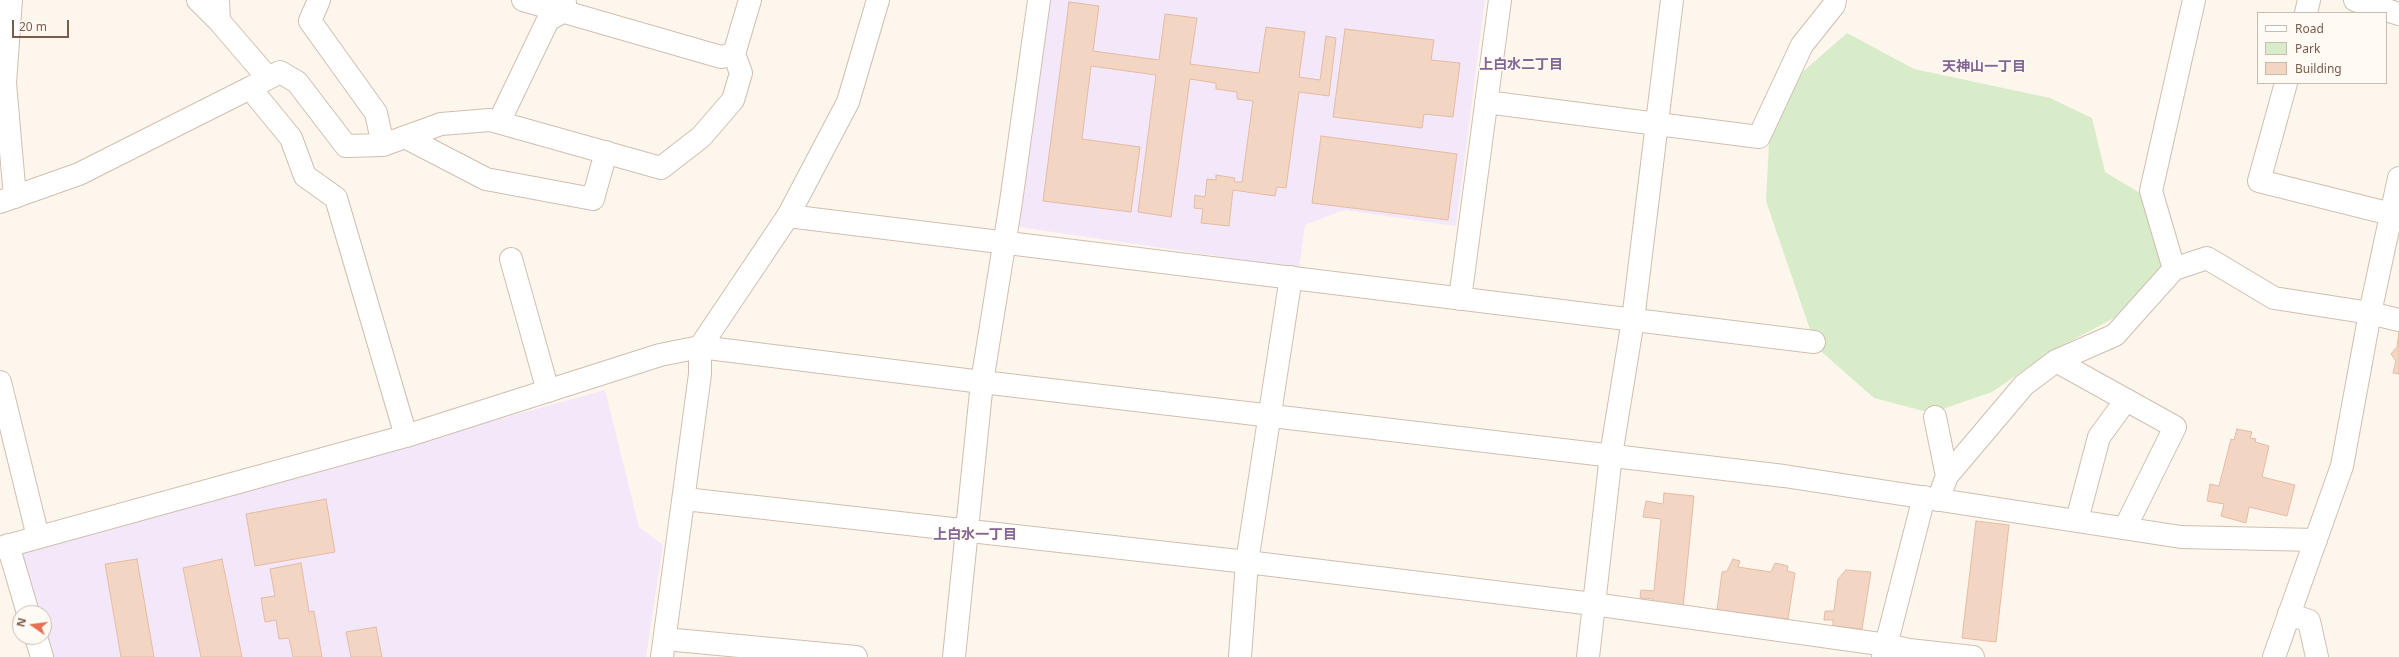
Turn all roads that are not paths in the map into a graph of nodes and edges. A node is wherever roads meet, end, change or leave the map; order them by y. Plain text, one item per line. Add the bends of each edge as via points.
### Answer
1 (198, 0) edge
2 (319, 0) edge
3 (523, 0) edge
4 (750, 0) edge
5 (878, 0) edge
6 (1039, 0) edge
7 (1500, 0) edge
8 (1672, 0) edge
9 (1835, 0) edge
10 (2194, 0) edge
11 (2309, 0) edge
12 (2355, 0) edge
13 (17, 1) edge
14 (564, 6) edge
15 (219, 10) edge
16 (2306, 12) edge
17 (2399, 14) edge
18 (734, 54) junction
19 (3, 83) edge
20 (259, 83) junction
21 (2286, 84) edge
22 (1486, 102) junction
23 (499, 122) junction
24 (1657, 125) junction
25 (405, 137) junction
26 (383, 145) junction
27 (606, 152) junction
28 (2399, 178) edge
29 (8, 200) edge
30 (2391, 214) junction
31 (788, 216) junction
32 (1005, 241) junction
33 (511, 258) dead end
34 (2174, 269) junction
35 (1291, 277) junction
36 (1460, 299) junction
37 (2370, 313) junction
38 (1633, 320) junction
39 (2399, 320) edge
40 (1814, 342) dead end
41 (700, 346) junction
42 (2056, 361) junction
43 (0, 382) edge
44 (982, 382) junction
45 (548, 391) junction
46 (2126, 400) junction
47 (1271, 415) junction
48 (1935, 417) dead end
49 (406, 436) junction
50 (1611, 454) junction
51 (1947, 476) junction
52 (685, 499) junction
53 (1931, 499) junction
54 (2077, 520) junction
55 (2125, 528) junction
56 (968, 530) junction
57 (38, 537) junction
58 (2316, 540) junction
59 (4, 547) edge
60 (1247, 562) junction
61 (1593, 604) junction
62 (25, 605) edge
63 (2289, 614) junction
64 (38, 645) edge
65 (664, 648) edge
66 (1885, 651) edge
67 (42, 657) edge
68 (856, 657) edge
69 (954, 657) edge
70 (1240, 657) edge
71 (1588, 657) edge
72 (1973, 657) edge
73 (2274, 657) edge
74 (2317, 657) edge

1 - 15 street
2 - 26 street via 310,21 376,113
3 - 14 street
4 - 18 street
5 - 31 street via 848,102
6 - 32 street
7 - 22 street
8 - 24 street
9 - 24 street via 1834,5 1802,45 1759,137
10 - 34 street via 2151,191
11 - 16 street
12 - 17 street
13 - 19 street
14 - 18 street via 722,57
14 - 23 street via 548,20
15 - 20 street
18 - 27 street via 741,73 733,100 700,137 661,168
19 - 29 street
20 - 26 street via 280,72 296,82 346,146
20 - 29 street via 79,174
20 - 49 street via 291,138 305,176 336,198
21 - 30 street via 2259,181
22 - 24 street
22 - 36 street
23 - 25 street via 490,120 440,124
23 - 27 street
24 - 38 street
25 - 26 street
25 - 27 street via 486,179 593,199
28 - 30 street
30 - 37 street
31 - 32 street
31 - 41 street
32 - 35 street
32 - 44 street
33 - 45 street
34 - 37 street via 2207,258 2274,298
34 - 42 street via 2115,335
35 - 36 street
35 - 47 street
36 - 38 street
37 - 39 street
37 - 58 street via 2342,466
38 - 40 street
38 - 50 street
41 - 44 street
41 - 45 street via 660,355
41 - 52 street via 700,374
42 - 46 street
42 - 51 street via 2024,385
43 - 57 street
44 - 47 street
44 - 56 street
45 - 49 street
46 - 54 street via 2098,437
46 - 55 street via 2175,426
47 - 50 street
47 - 60 street
48 - 51 street
49 - 57 street
50 - 53 street via 1784,476
50 - 61 street
51 - 53 street
52 - 56 street
52 - 65 street
53 - 54 street
53 - 66 street
54 - 55 street
55 - 58 street via 2181,537
56 - 60 street
56 - 69 street
57 - 59 street
58 - 63 street
59 - 62 street
60 - 61 street
60 - 70 street
61 - 66 street
61 - 71 street
63 - 73 street
63 - 74 street via 2309,621
64 - 67 street
65 - 68 street
66 - 72 street via 1909,650

